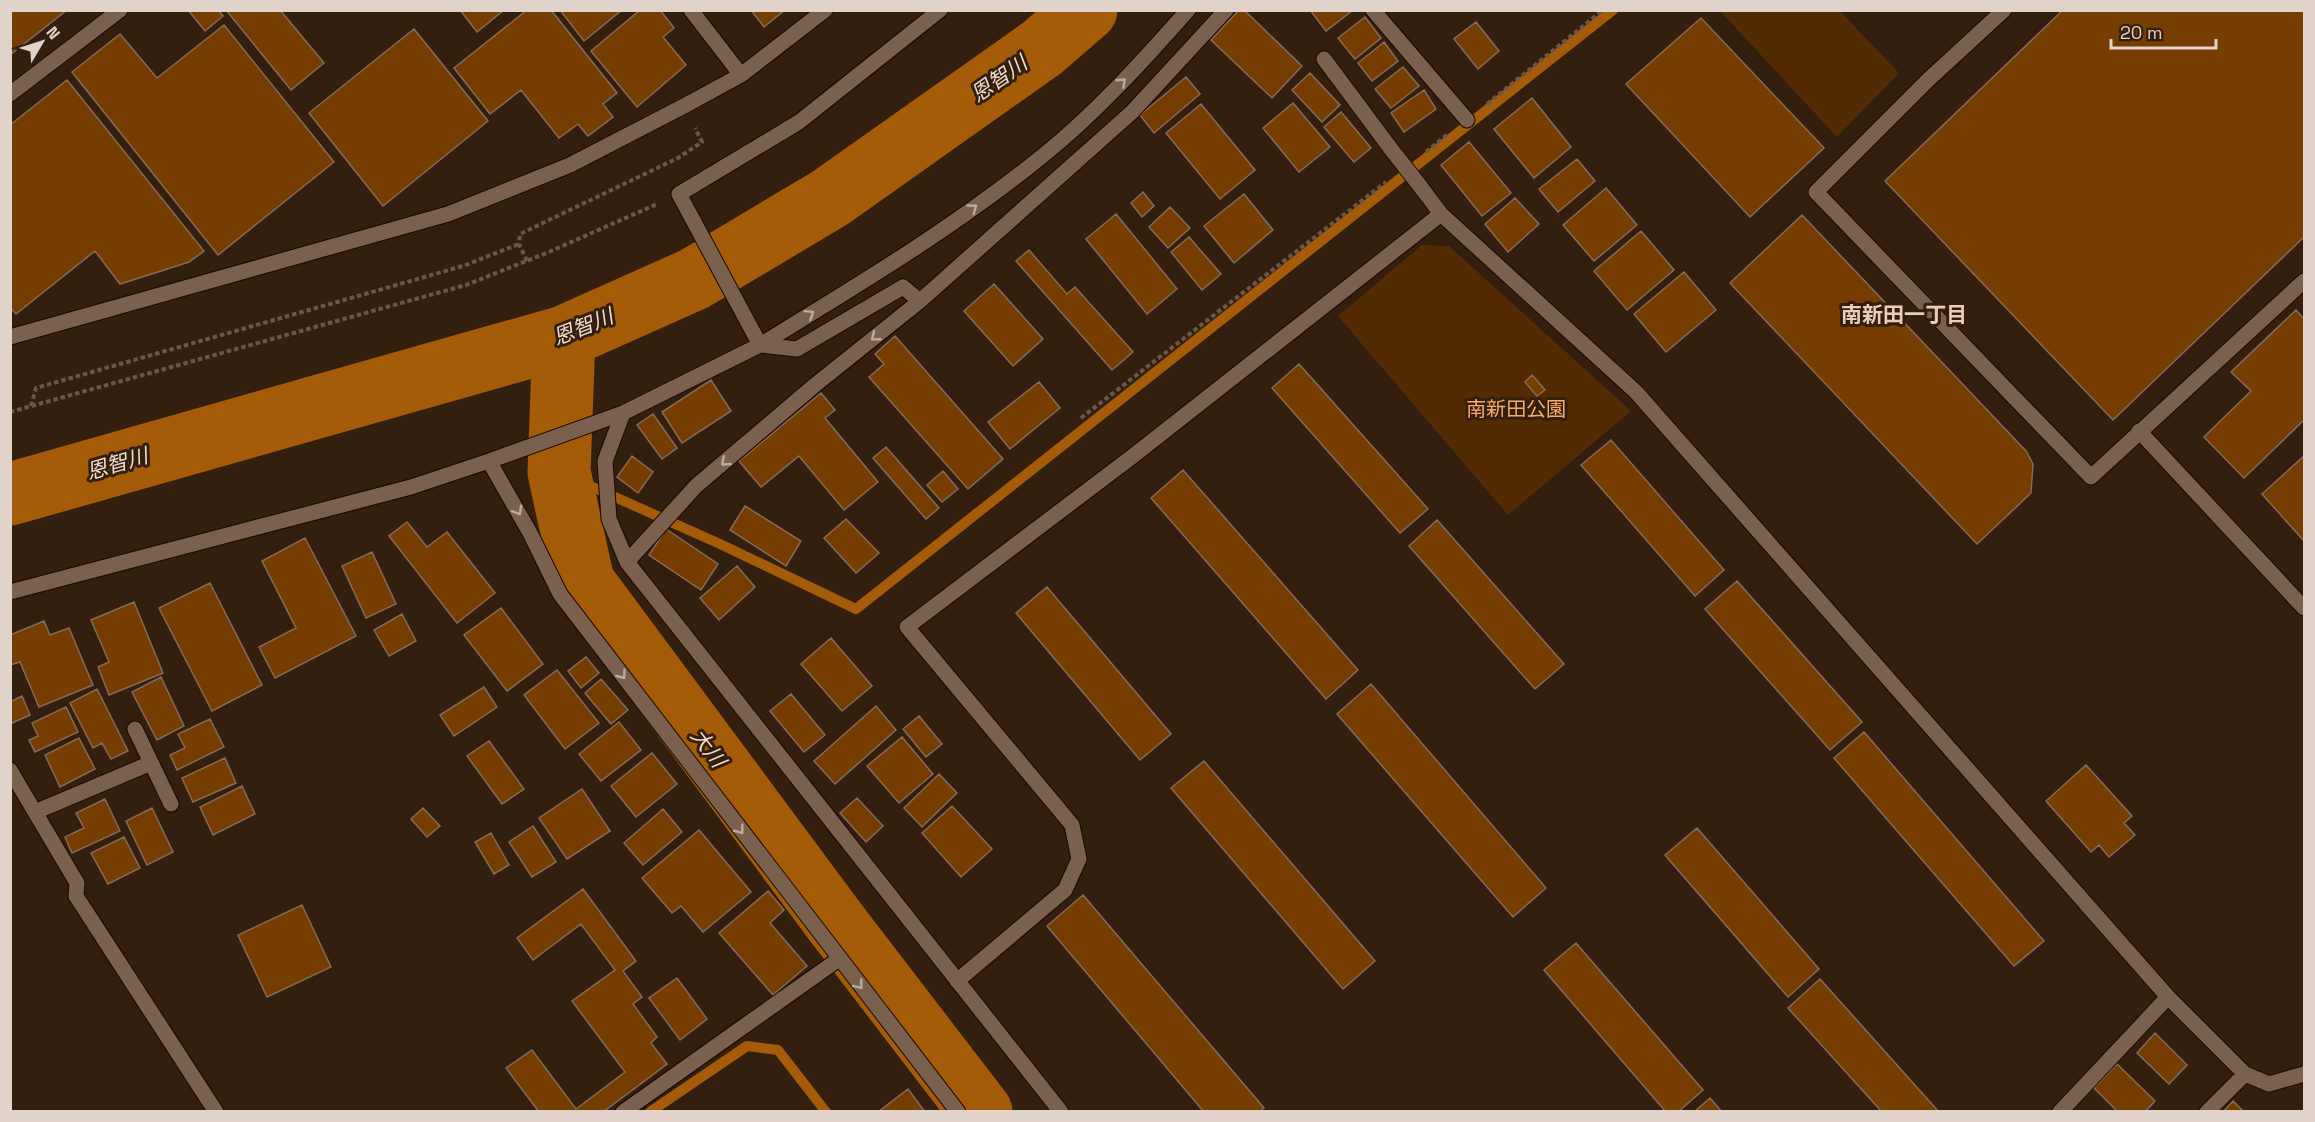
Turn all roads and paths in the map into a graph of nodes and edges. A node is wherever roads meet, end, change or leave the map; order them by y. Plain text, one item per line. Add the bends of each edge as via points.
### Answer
1 (120, 10) edge
2 (691, 10) edge
3 (825, 10) edge
4 (940, 10) edge
5 (1188, 10) edge
6 (1226, 10) edge
7 (1373, 10) edge
8 (1603, 10) edge
9 (2004, 10) edge
10 (1324, 59) dead end
11 (741, 75) junction
12 (10, 94) edge
13 (684, 106) junction
14 (1467, 120) junction
15 (1420, 156) dead end
16 (1392, 178) dead end
17 (678, 194) junction
18 (1441, 214) junction
19 (519, 244) junction
20 (527, 261) junction
21 (2304, 281) edge
22 (920, 300) junction
23 (10, 337) edge
24 (760, 345) junction
25 (30, 406) junction
26 (10, 412) edge
27 (623, 413) junction
28 (1081, 418) dead end
29 (2139, 431) junction
30 (489, 461) junction
31 (627, 562) junction
32 (10, 592) edge
33 (2304, 608) edge
34 (135, 729) dead end
35 (151, 763) junction
36 (10, 770) edge
37 (171, 804) dead end
38 (36, 812) junction
39 (839, 959) junction
40 (957, 981) junction
41 (2168, 997) junction
42 (2245, 1074) junction
43 (2304, 1074) edge
44 (216, 1112) edge
45 (623, 1112) edge
46 (958, 1112) edge
47 (1061, 1112) edge
48 (2060, 1112) edge
49 (2207, 1112) edge

1 - 12 street
2 - 11 street
3 - 11 street
4 - 17 street via 799,122
24 -> 5 street via 928,241 1041,157 1139,65
6 - 22 street via 1132,112
7 - 14 street
8 - 14 path
9 - 29 street via 1816,192 2091,477
10 - 18 street, bridge
11 - 13 street
13 - 19 path via 702,142 678,158 520,234
13 - 23 street via 570,165 448,214
14 - 15 path
16 - 28 path
17 - 20 path
17 - 24 street
18 - 40 street via 907,627 1072,825 1079,859 1065,890
18 - 41 street via 1636,392
19 - 20 path
19 - 25 path via 463,266 36,388
20 - 25 path via 466,285
21 - 29 street
22 - 24 street via 903,287 797,349
22 -> 31 street via 696,486
24 - 27 street
25 - 26 path
27 - 30 street
27 - 31 street via 605,461 609,519
29 - 33 street
30 - 32 street via 411,487
30 -> 39 street via 560,594
31 - 40 street
34 - 35 street
35 - 37 street
35 - 38 street
36 - 38 street
38 - 44 street via 77,883 76,896
39 - 45 street
39 -> 46 street
40 - 47 street
41 - 42 street
41 - 48 street
42 - 43 street via 2269,1084
42 - 49 street

